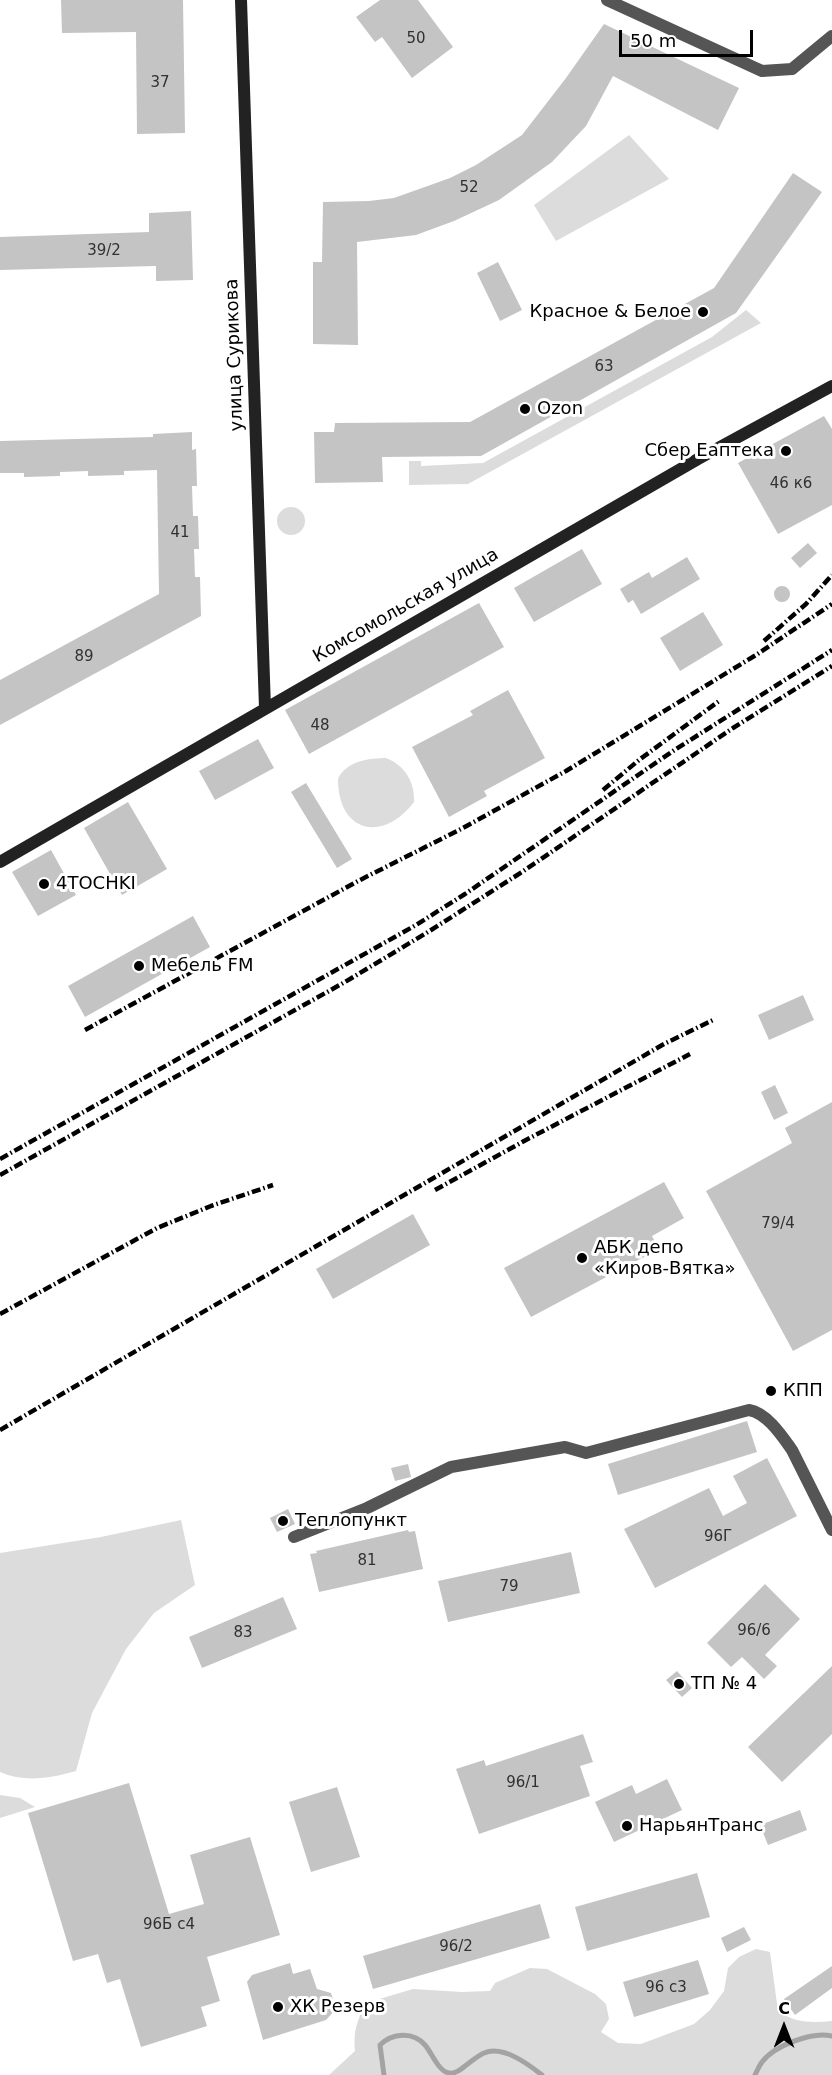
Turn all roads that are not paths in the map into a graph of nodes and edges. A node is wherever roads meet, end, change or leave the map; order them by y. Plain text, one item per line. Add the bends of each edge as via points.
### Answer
1 (241, 0) edge
2 (607, 0) edge
3 (832, 36) edge
4 (832, 386) edge
5 (265, 708) junction
6 (0, 862) edge
7 (832, 1530) edge
8 (294, 1537) dead end

1 - 5 main road, улица Сурикова
2 - 3 street via 762,71 792,69
4 - 5 main road, Комсомольская улица
5 - 6 main road, Комсомольская улица
7 - 8 street via 784,1438 764,1418 749,1410 586,1453 565,1448 451,1467 367,1508

